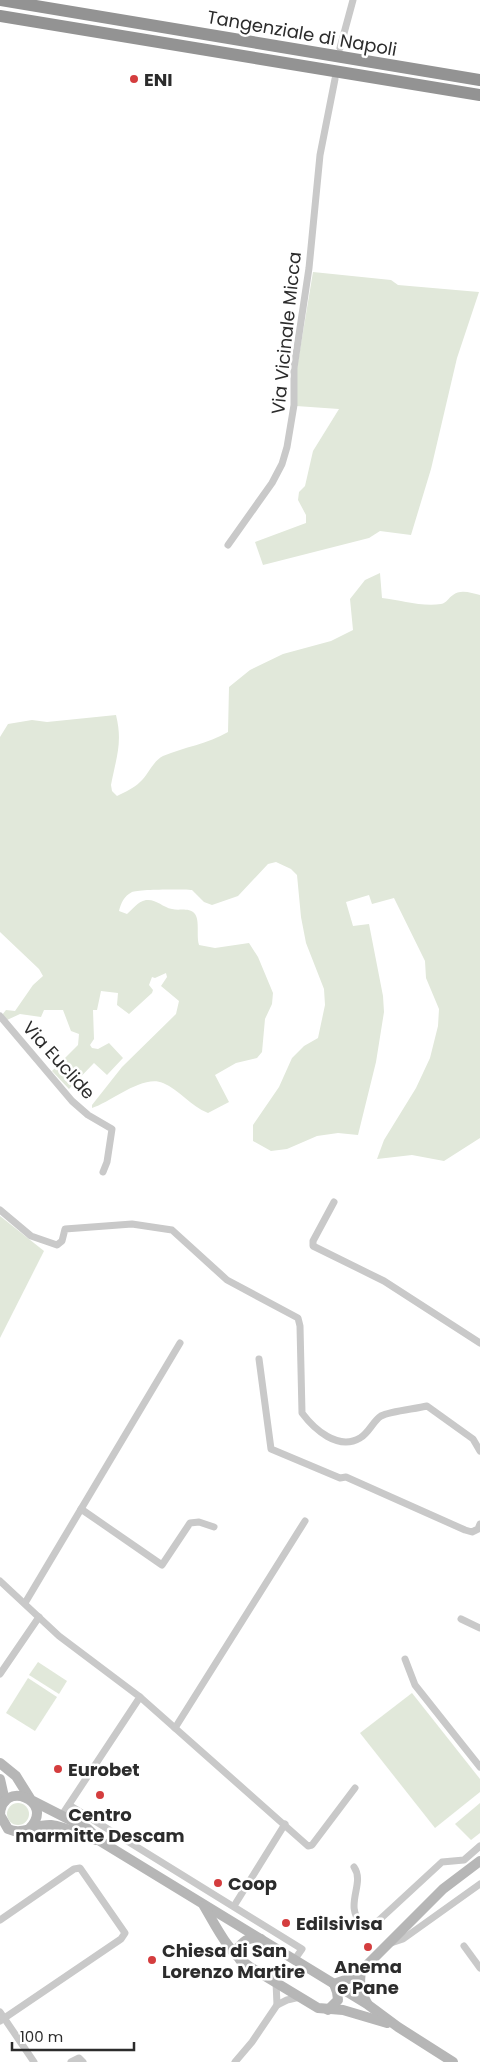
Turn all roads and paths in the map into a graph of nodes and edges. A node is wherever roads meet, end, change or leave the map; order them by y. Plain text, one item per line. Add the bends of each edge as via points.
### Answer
1 (0, 0) edge
2 (353, 0) edge
3 (0, 16) edge
4 (340, 48) dead end
5 (335, 79) dead end
6 (480, 80) edge
7 (480, 96) edge
8 (228, 544) dead end
9 (0, 1016) edge
10 (103, 1172) dead end
11 (334, 1202) dead end
12 (0, 1210) edge
13 (180, 1343) dead end
14 (480, 1343) edge
15 (259, 1359) dead end
16 (480, 1451) edge
17 (81, 1509) junction
18 (306, 1521) dead end
19 (480, 1524) edge
20 (214, 1526) dead end
21 (0, 1581) edge
22 (25, 1603) junction
23 (39, 1617) junction
24 (461, 1619) dead end
25 (480, 1628) edge
26 (404, 1659) dead end
27 (0, 1674) edge
28 (140, 1697) junction
29 (175, 1728) junction
30 (0, 1762) edge
31 (480, 1767) edge
32 (0, 1779) edge
33 (355, 1788) dead end
34 (31, 1800) junction
35 (2, 1804) edge
36 (69, 1805) junction
37 (62, 1815) junction
38 (1, 1820) edge
39 (285, 1824) junction
40 (30, 1828) junction
41 (100, 1841) junction
42 (480, 1846) edge
43 (480, 1861) edge
44 (354, 1867) dead end
45 (480, 1884) edge
46 (203, 1905) junction
47 (234, 1906) junction
48 (0, 1920) edge
49 (262, 1939) junction
50 (387, 1945) junction
51 (464, 1946) dead end
52 (295, 1959) junction
53 (240, 1960) junction
54 (480, 1968) edge
55 (361, 1971) junction
56 (276, 1982) junction
57 (334, 1984) junction
58 (300, 1997) junction
59 (367, 2004) junction
60 (277, 2005) junction
61 (328, 2010) junction
62 (1, 2017) edge
63 (398, 2027) junction
64 (238, 2060) edge
65 (34, 2062) edge
66 (71, 2062) edge
67 (83, 2062) edge
68 (453, 2062) edge

1 - 6 highway, Tangenziale di Napoli
2 - 4 street
3 - 7 highway, Tangenziale di Napoli
5 - 8 street, Via Vicinale Micca via 320,155 287,447 272,483
9 - 10 street, Via Euclide via 72,1101 112,1129
11 - 14 street via 313,1246 384,1281
12 - 16 street via 31,1236 57,1244 62,1241 65,1229 132,1224 172,1230 227,1280 298,1318 302,1413 321,1434 349,1442 360,1438 381,1416 427,1406 473,1439
13 - 17 street
15 - 19 street via 271,1449 340,1478 346,1477 465,1530 472,1532
17 - 20 street via 162,1565 190,1523
17 - 22 street
18 - 29 street
21 - 22 street
22 - 23 street
23 - 27 street
23 - 28 street
24 - 25 street
26 - 31 street via 415,1685
28 - 29 street
28 - 36 street
29 - 39 street
30 - 34 main road via 16,1776
32 - 35 main road
33 - 39 street via 312,1845 308,1846
34 - 35 main road via 15,1796
34 - 37 main road
34 - 40 main road via 37,1818
35 - 38 main road
36 - 37 street
36 - 47 street
37 - 41 main road via 88,1829
38 - 40 main road via 14,1832
39 - 47 street
40 - 41 main road via 48,1825 67,1828
41 - 46 main road
42 - 44 street via 464,1860 442,1862 371,1925 363,1925 356,1919
43 - 50 main road via 443,1889
45 - 50 street via 402,1939
46 - 49 main road
46 - 53 main road
47 - 52 street via 302,1949
48 - 62 street via 80,1868 125,1933 121,1939
49 - 52 main road
49 - 53 main road via 252,1937 243,1942 238,1948
50 - 55 main road
51 - 54 street
52 - 57 main road
53 - 56 main road
55 - 57 main road
55 - 59 main road via 360,1992
56 - 58 main road
56 - 60 street
57 - 59 main road
57 - 61 main road via 338,2000
58 - 60 street
58 - 61 main road
59 - 63 main road
60 - 64 street
61 - 63 main road via 366,2015
62 - 65 street
63 - 68 main road
66 - 67 street via 79,2058

